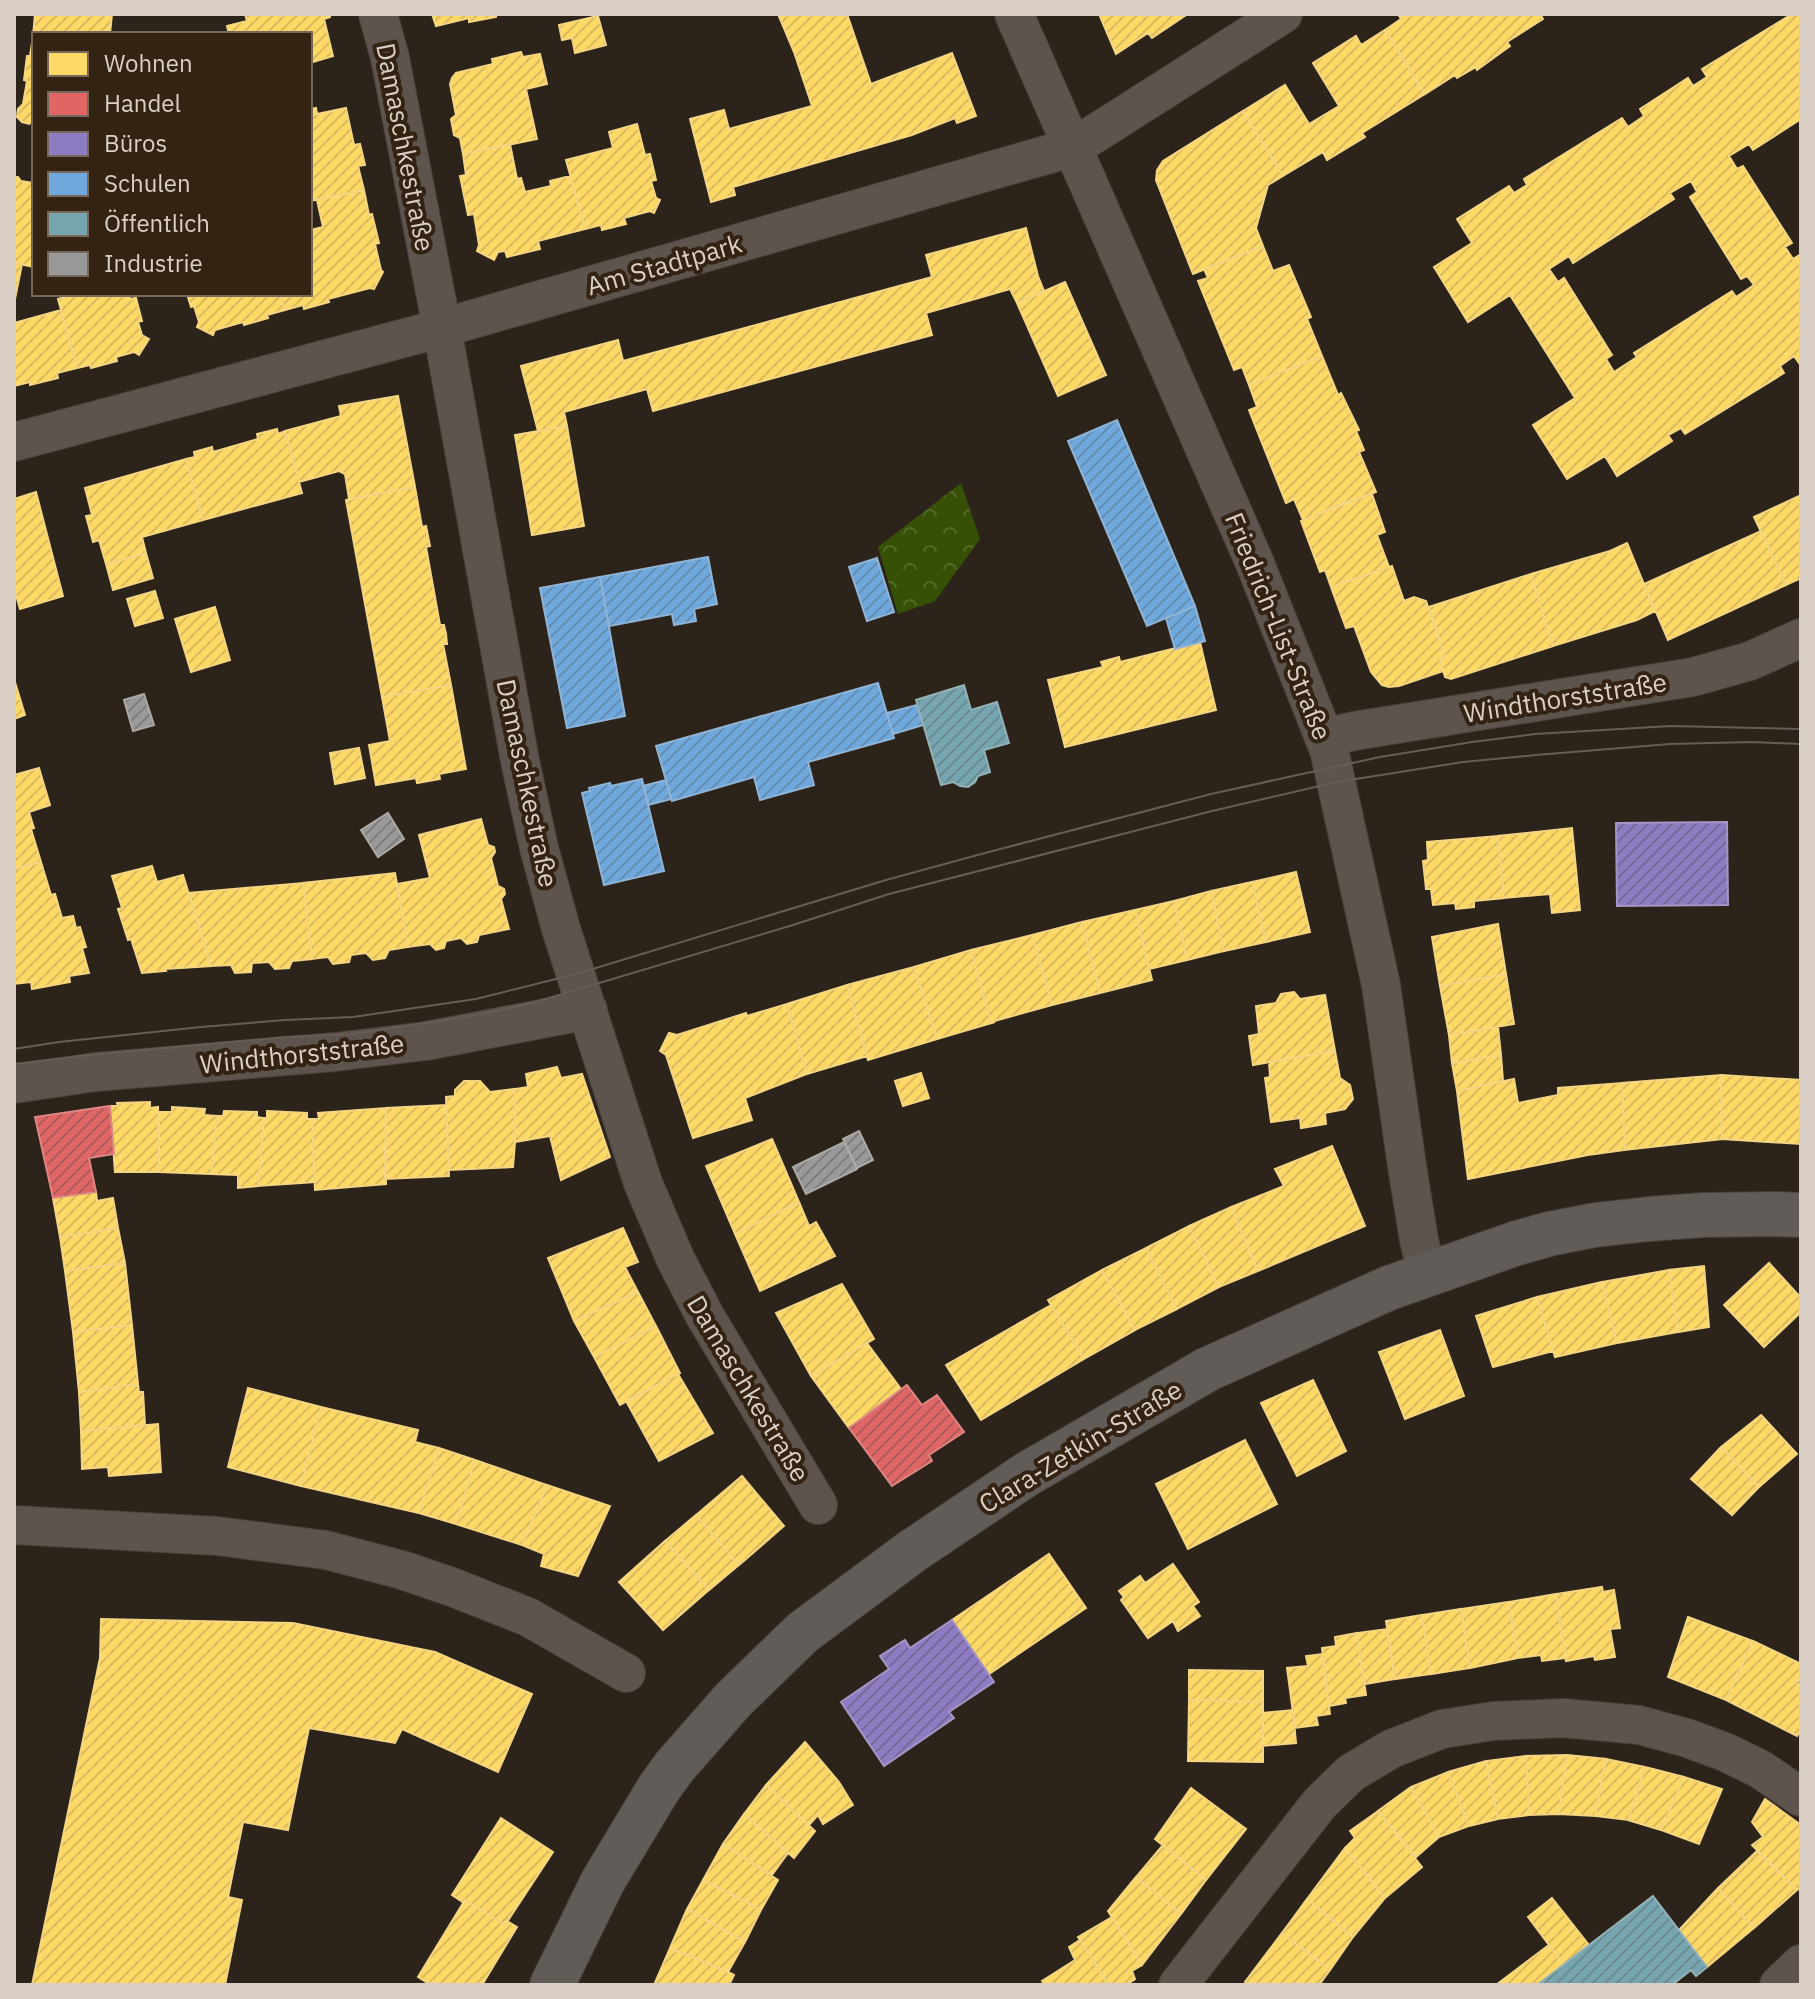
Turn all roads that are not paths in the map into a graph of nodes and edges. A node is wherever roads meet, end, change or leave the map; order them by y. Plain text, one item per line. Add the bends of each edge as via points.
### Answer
1 (378, 14) edge
2 (1014, 14) edge
3 (1283, 14) edge
4 (1074, 147) junction
5 (442, 328) junction
6 (14, 442) edge
7 (1801, 638) edge
8 (1324, 738) junction
9 (588, 1010) junction
10 (14, 1084) edge
11 (1801, 1215) edge
12 (1427, 1274) junction
13 (818, 1505) dead end
14 (14, 1525) edge
15 (626, 1673) dead end
16 (1801, 1797) edge
17 (1801, 1964) edge
18 (552, 1985) edge
19 (1178, 1985) edge
20 (1779, 1985) edge

1 - 5 street, Damaschkestraße
2 - 4 street, Friedrich-List-Straße
3 - 4 street, Am Stadtpark
4 - 5 street, Am Stadtpark
4 - 8 street, Friedrich-List-Straße via 1254,561
5 - 6 street, Am Stadtpark
5 - 9 street, Damaschkestraße via 520,761 561,929
7 - 8 street, Windthorststraße via 1750,661 1693,677
8 - 12 street, Friedrich-List-Straße via 1381,985
9 - 10 street, Windthorststraße via 426,1041
9 - 13 street, Damaschkestraße via 643,1183 675,1258
11 - 12 main road, Clara-Zetkin-Straße via 1703,1215 1595,1225 1517,1243
12 - 18 main road, Clara-Zetkin-Straße via 1208,1369 1027,1474 802,1633 733,1700 659,1788 603,1881
14 - 15 street via 204,1535 326,1550 427,1579 528,1617
16 - 19 street via 1725,1752 1639,1725 1563,1718 1442,1729 1391,1749 1351,1773 1320,1803
17 - 20 street

